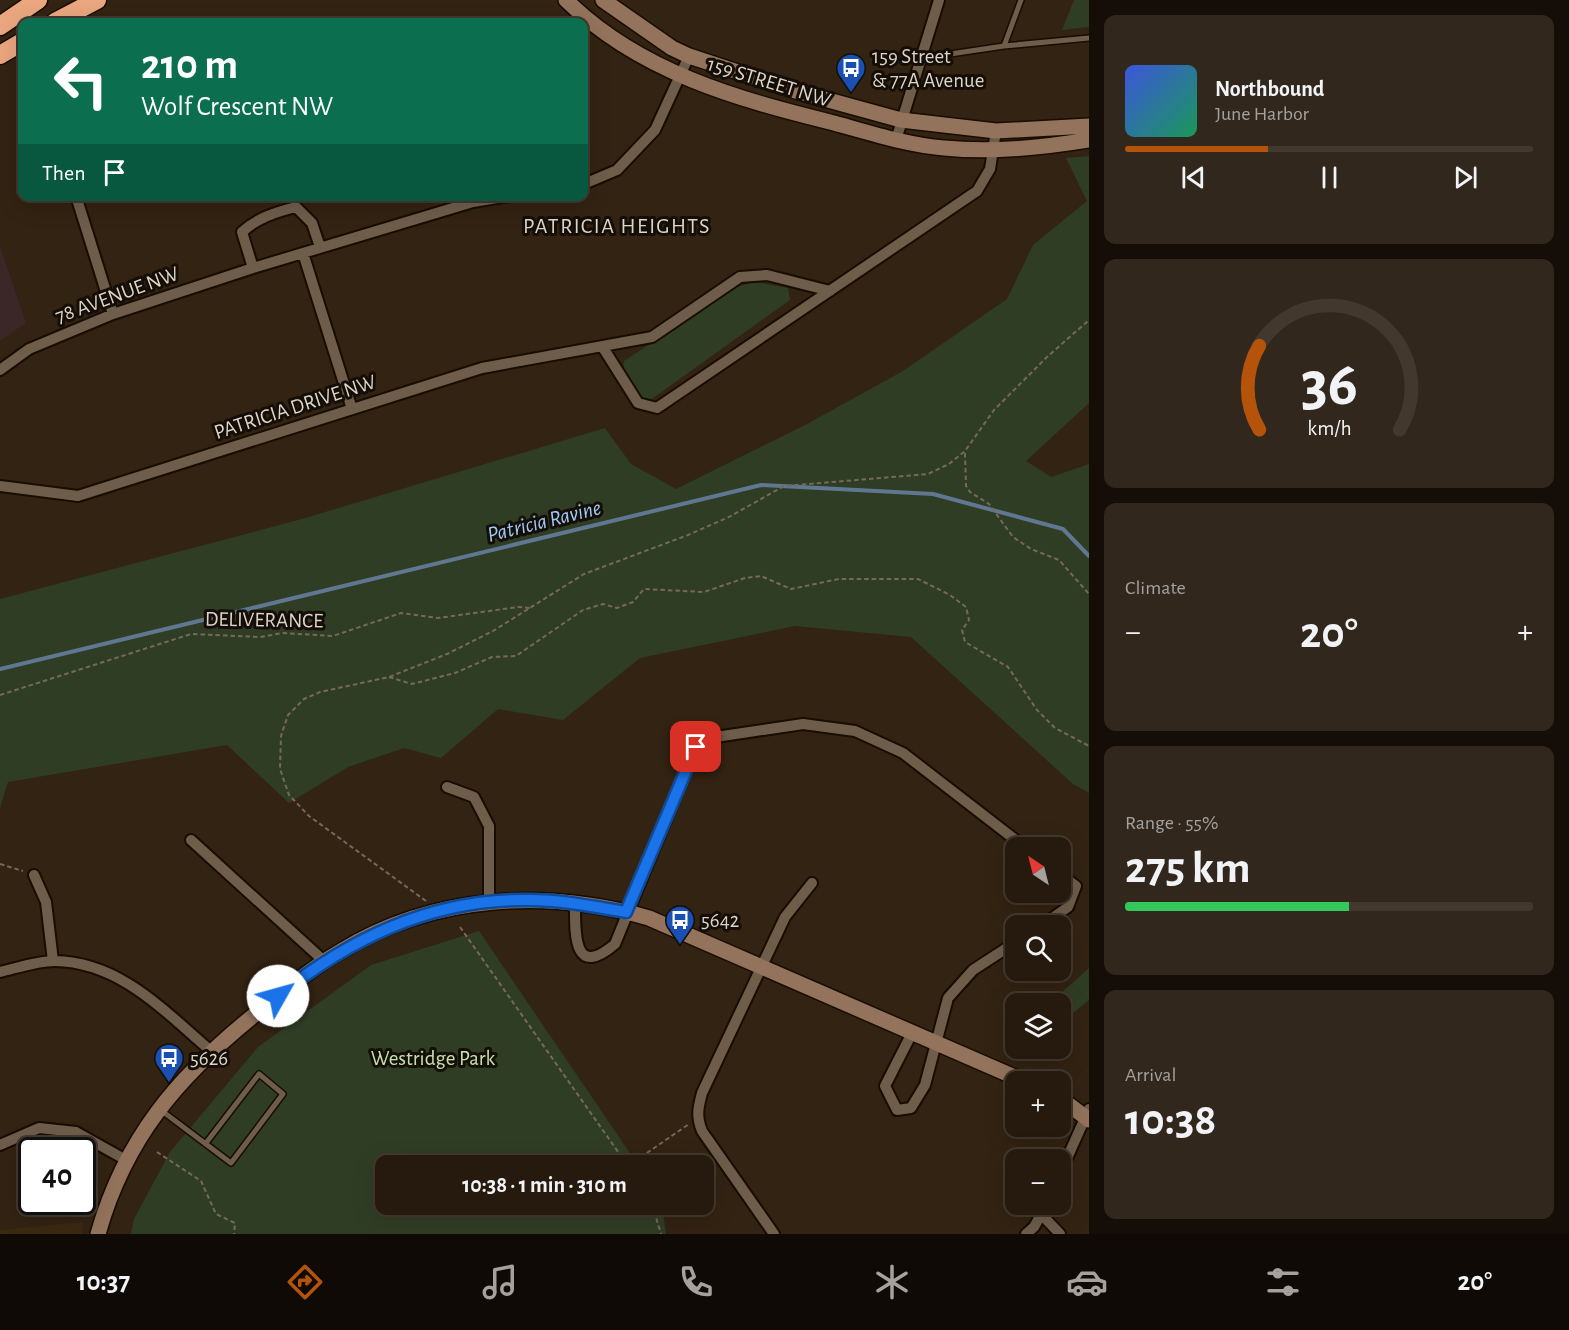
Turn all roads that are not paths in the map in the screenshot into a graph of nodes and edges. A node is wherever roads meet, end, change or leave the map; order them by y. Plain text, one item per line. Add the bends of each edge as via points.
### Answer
1 (38, 0) edge
2 (97, 0) edge
3 (566, 0) edge
4 (603, 0) edge
5 (939, 0) edge
6 (1021, 0) edge
7 (63, 18) edge
8 (586, 18) edge
9 (588, 20) edge
10 (0, 26) edge
11 (1089, 38) edge
12 (18, 44) edge
13 (1004, 46) junction
14 (0, 55) edge
15 (689, 56) junction
16 (923, 58) junction
17 (680, 75) junction
18 (901, 120) junction
19 (1089, 126) edge
20 (996, 131) junction
21 (896, 140) junction
22 (1089, 140) edge
23 (993, 151) junction
24 (588, 182) edge
25 (78, 201) edge
26 (465, 201) edge
27 (320, 247) junction
28 (303, 253) junction
29 (253, 268) junction
30 (830, 291) junction
31 (113, 314) junction
32 (602, 346) junction
33 (0, 370) edge
34 (352, 409) junction
35 (0, 486) edge
36 (447, 787) dead end
37 (1012, 837) edge
38 (191, 840) dead end
39 (34, 875) road end
40 (1071, 882) edge
41 (812, 883) dead end
42 (1071, 900) edge
43 (489, 902) junction
44 (1070, 903) edge
45 (575, 904) junction
46 (626, 912) junction
47 (1058, 915) edge
48 (1005, 949) edge
49 (53, 961) junction
50 (324, 961) junction
51 (764, 966) junction
52 (0, 972) edge
53 (912, 1033) junction
54 (937, 1043) junction
55 (211, 1051) junction
56 (1005, 1073) edge
57 (1071, 1105) edge
58 (158, 1109) junction
59 (1088, 1115) edge
60 (206, 1143) junction
61 (0, 1144) edge
62 (1071, 1151) edge
63 (126, 1160) junction
64 (1041, 1215) edge
65 (1048, 1215) edge
66 (98, 1234) edge
67 (774, 1234) edge
68 (1026, 1234) edge
69 (1060, 1234) edge

1 - 10 highway
2 - 7 highway
3 - 8 street, 159 STREET NW
4 - 15 street, 159 STREET NW
5 - 16 street
6 - 13 lane
9 - 17 street, 159 STREET NW via 645,60
11 - 13 lane
12 - 14 highway
13 - 16 lane
15 - 17 street
15 - 18 street, 159 STREET NW
16 - 18 street
17 - 21 street, 159 STREET NW via 747,101
17 - 24 street via 656,130 617,170
18 - 20 street, 159 STREET NW
18 - 21 street
19 - 20 street, 159 STREET NW
20 - 23 street
21 - 23 street, 159 STREET NW
22 - 23 street, 159 STREET NW
23 - 30 street via 990,169 977,191
25 - 31 street
26 - 27 street, 78 AVENUE NW
27 - 28 street, 78 AVENUE NW
27 - 29 street via 312,223 296,207 274,212 242,232
28 - 29 street, 78 AVENUE NW
28 - 34 street
29 - 31 street, 78 AVENUE NW
30 - 32 street, PATRICIA DRIVE NW via 767,274 740,277 652,337
30 - 32 street via 657,408 638,403
31 - 33 street, 78 AVENUE NW via 29,349
32 - 34 street, PATRICIA DRIVE NW via 482,368
34 - 35 street, PATRICIA DRIVE NW via 78,496
36 - 43 street via 474,797 489,826
37 - 46 street via 903,753 855,731 803,724 709,738 696,747
38 - 50 street
39 - 49 street via 46,902
40 - 42 street via 1076,886
41 - 51 street via 785,917
43 - 45 street
43 - 50 street via 441,910 396,924
44 - 47 street
45 - 46 street
45 - 46 street via 575,944 581,953 590,956 604,953 615,944
46 - 51 street
48 - 54 street via 973,970 948,998
49 - 52 street
49 - 55 street via 94,965 133,985
50 - 55 street
51 - 53 street
51 - 67 street via 702,1093 697,1119
53 - 54 street
53 - 54 street via 885,1086 897,1110 911,1108 925,1084
54 - 56 street
55 - 58 street
57 - 59 street
58 - 60 lane
58 - 63 street
59 - 62 street
60 - 60 lane via 231,1163 283,1094 259,1074
61 - 63 street via 39,1128 76,1132
63 - 66 street
64 - 68 street
65 - 69 street

